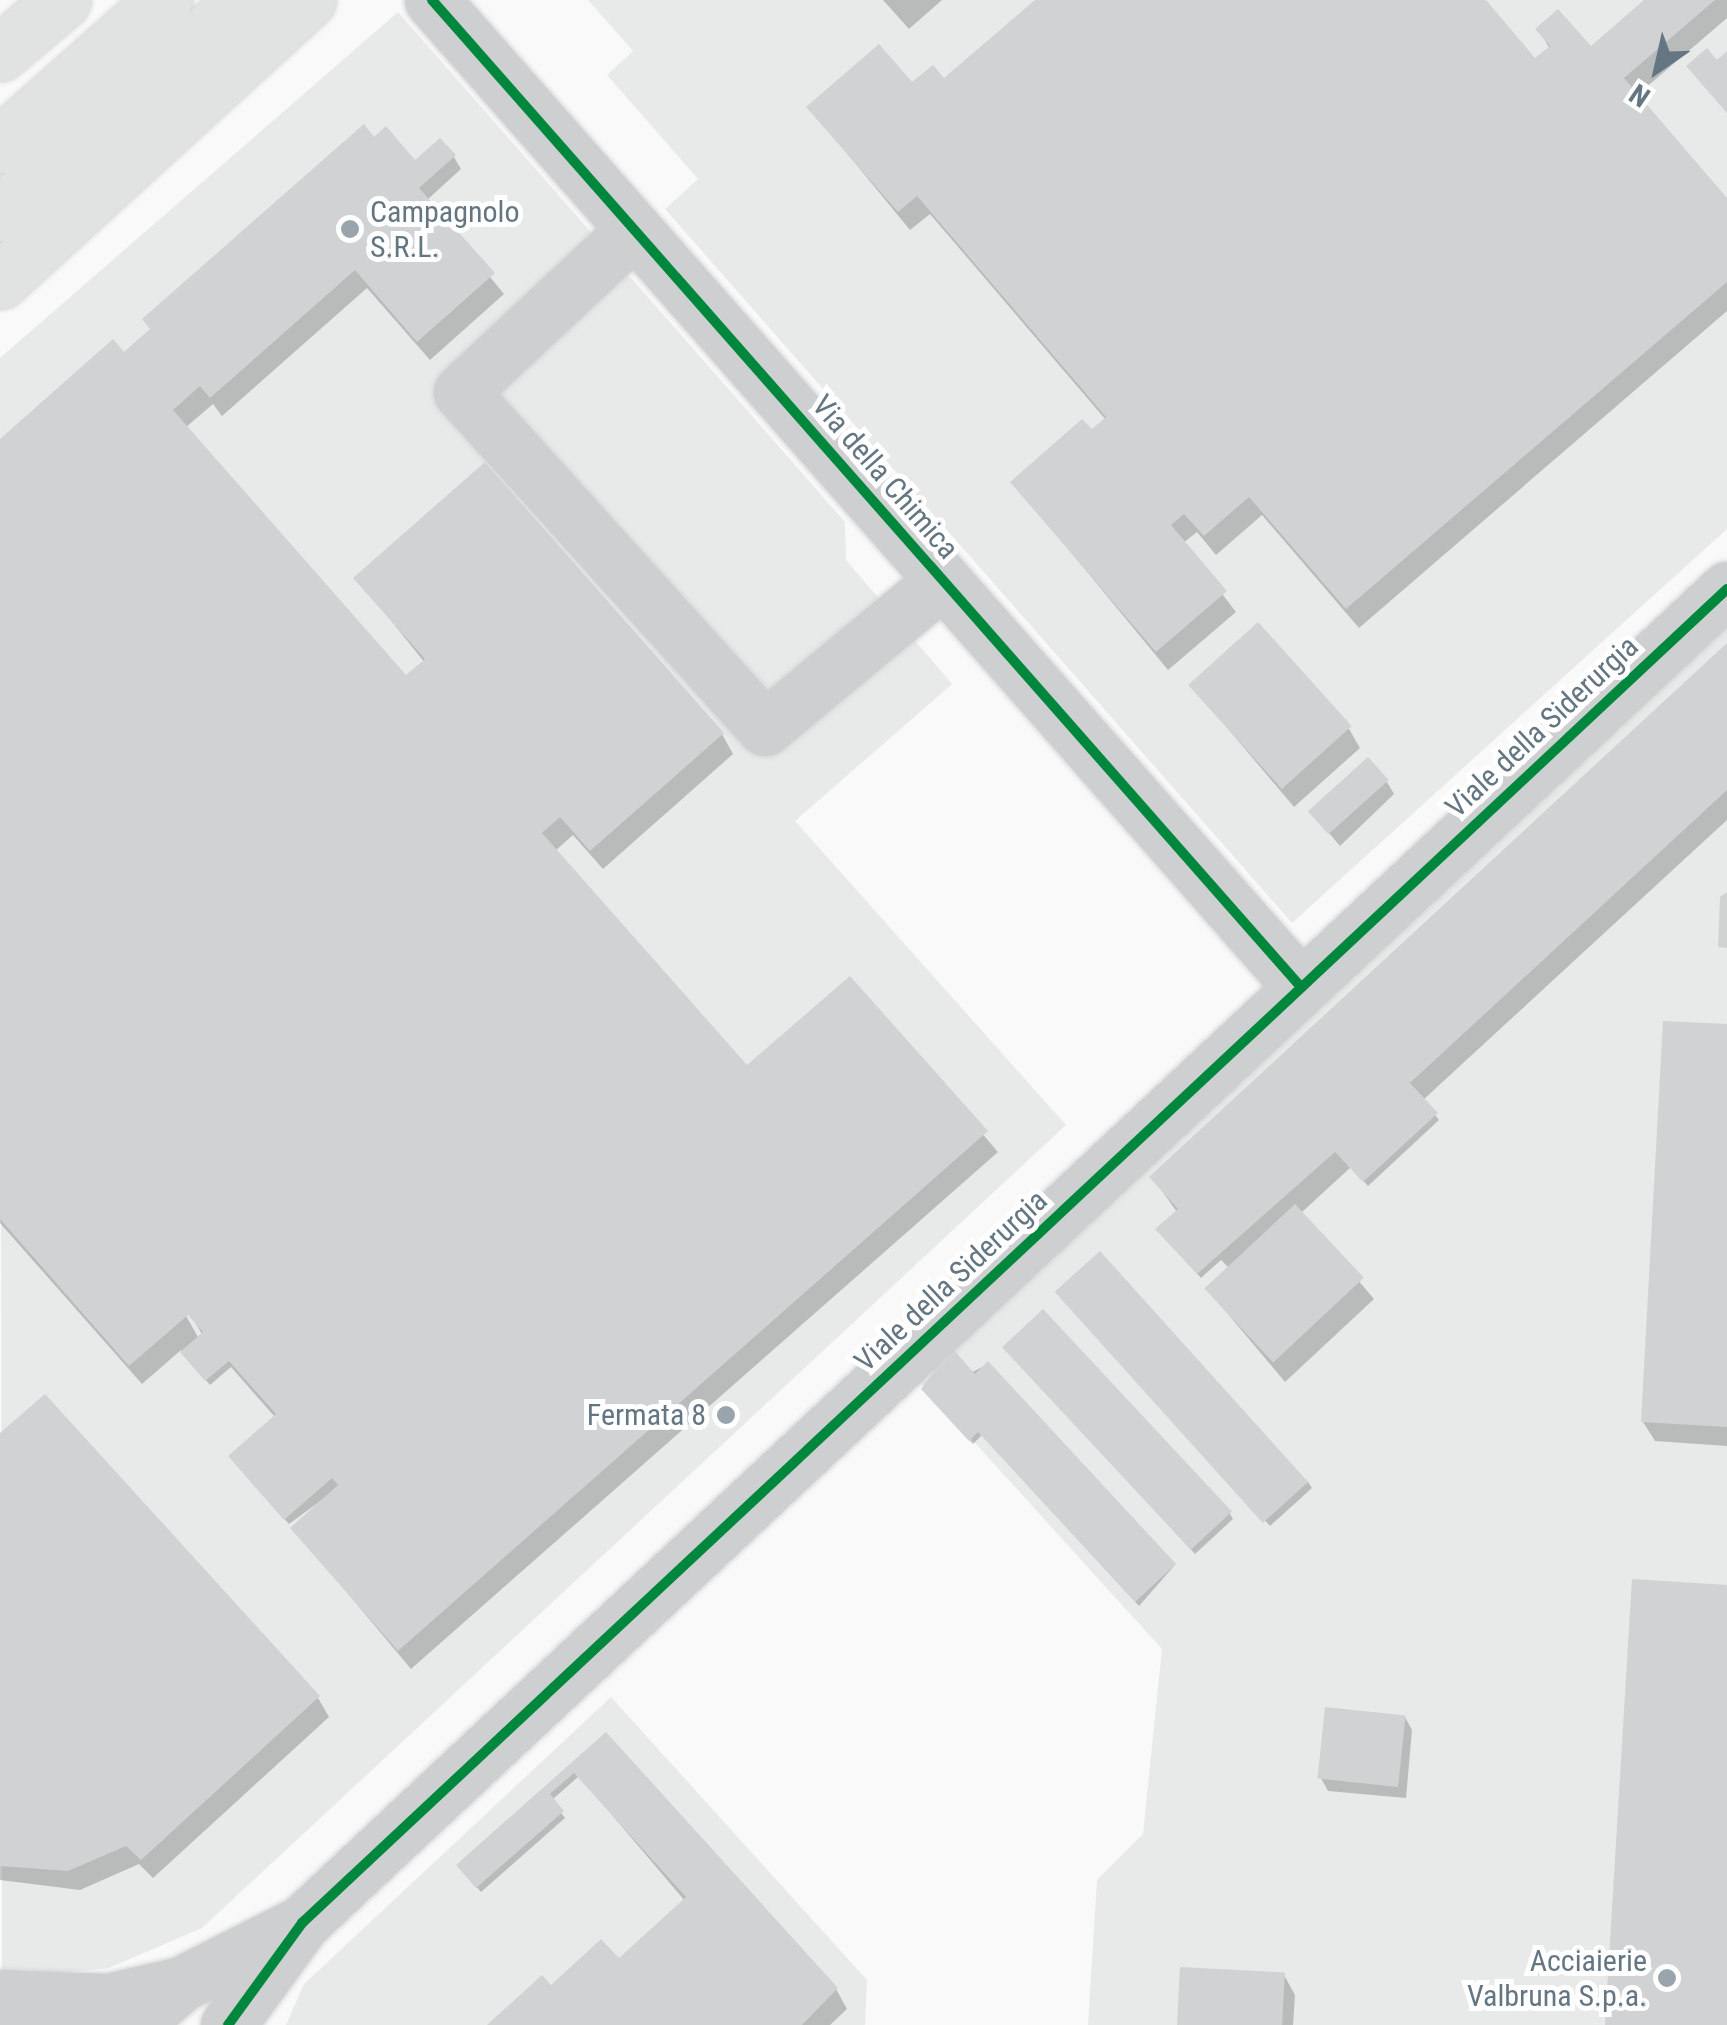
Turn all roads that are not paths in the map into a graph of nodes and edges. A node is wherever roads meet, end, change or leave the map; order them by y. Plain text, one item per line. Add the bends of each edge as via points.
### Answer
1 (63, 0) edge
2 (164, 0) edge
3 (244, 0) edge
4 (308, 0) edge
5 (432, 0) edge
6 (0, 53) edge
7 (0, 145) edge
8 (0, 213) edge
9 (634, 230) junction
10 (0, 281) edge
11 (942, 580) junction
12 (1727, 589) edge
13 (1301, 986) junction
14 (302, 1923) junction
15 (181, 1984) junction
16 (0, 1997) edge
17 (245, 2016) edge
18 (134, 2025) edge

1 - 6 highway
2 - 7 highway
3 - 8 highway
4 - 10 highway
5 - 9 street, Via della Chimica
9 - 11 street, Via della Chimica
9 - 11 street via 461,392 765,728
11 - 13 street, Via della Chimica
12 - 13 street, Viale della Siderurgia
13 - 14 street, Viale della Siderurgia
14 - 15 street, Viale della Siderurgia
14 - 17 street, Viale della Siderurgia
15 - 16 street, Viale della Siderurgia via 108,2001
15 - 18 street, Viale della Siderurgia

